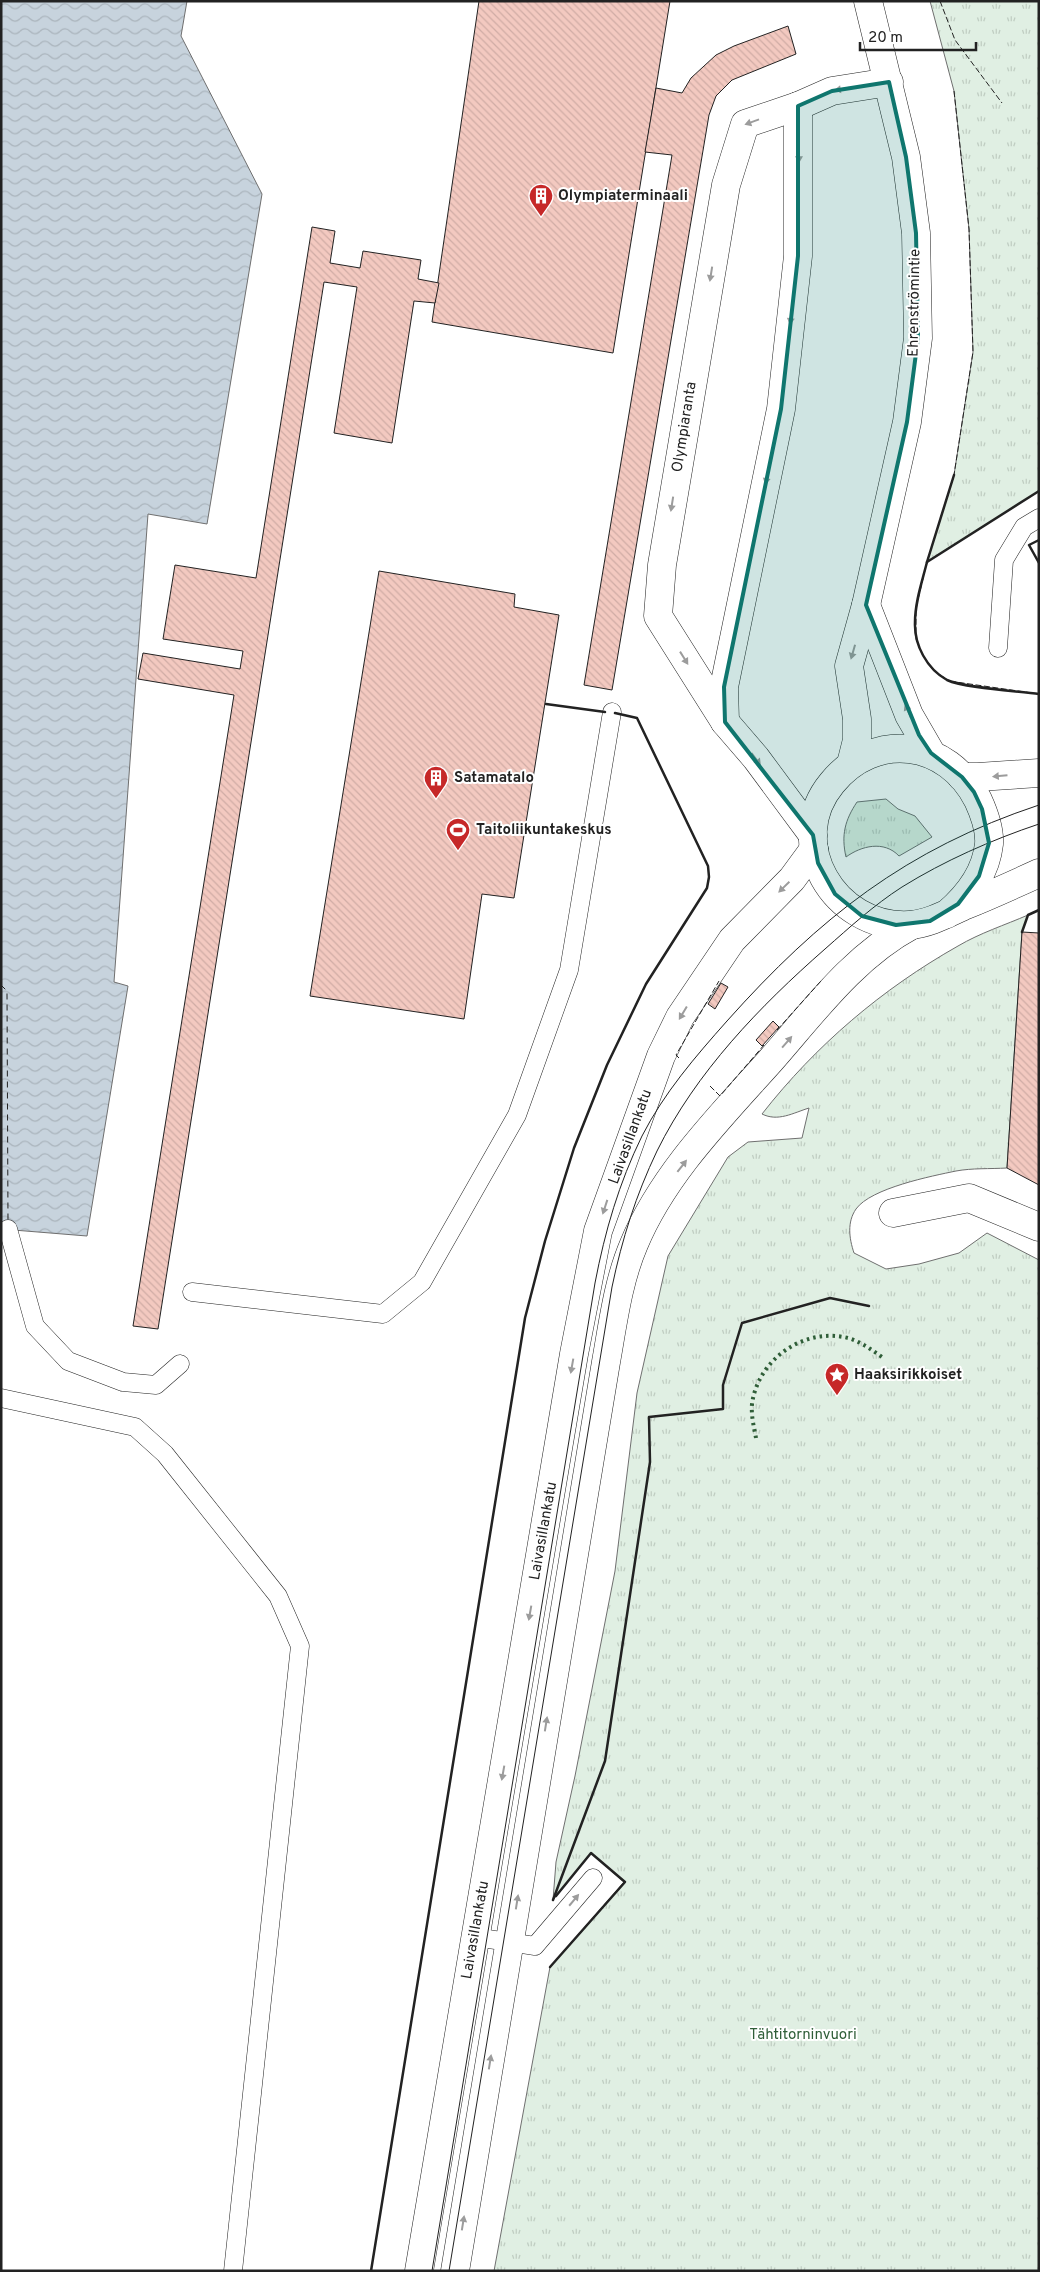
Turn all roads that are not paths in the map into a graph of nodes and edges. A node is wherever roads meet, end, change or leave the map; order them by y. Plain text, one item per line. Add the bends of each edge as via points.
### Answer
1 (868, 1) edge
2 (889, 82) junction
3 (798, 106) junction
4 (1039, 518) edge
5 (866, 605) junction
6 (998, 648) dead end
7 (612, 712) dead end
8 (725, 722) junction
9 (931, 753) junction
10 (851, 764) junction
11 (1039, 773) edge
12 (962, 776) junction
13 (814, 842) junction
14 (1039, 873) edge
15 (947, 914) junction
16 (912, 925) junction
17 (893, 1213) dead end
18 (1039, 1227) edge
19 (8, 1229) dead end
20 (192, 1292) dead end
21 (180, 1364) dead end
22 (1, 1398) edge
23 (593, 1878) dead end
24 (475, 1937) junction
25 (510, 1942) junction
26 (233, 2271) edge
27 (419, 2271) edge
28 (455, 2271) edge

1 - 2 main road, Ehrenströmintie
2 -> 3 main road, Olympiaranta via 832,91
2 - 5 main road, Ehrenströmintie via 906,157 916,233 918,338 907,422
3 -> 8 main road via 798,256 781,409 724,687
3 -> 8 main road, Olympiaranta via 745,124 726,185 662,566 658,616
4 - 6 lane via 1024,527 1004,560
9 -> 5 main road via 909,715
5 -> 10 main road, Ehrenströmintie via 849,666 858,719
7 - 20 lane via 569,970 517,1115 422,1282 383,1314
8 -> 13 main road, Olympiaranta via 756,758
9 - 10 main road, Laivasillankatu via 897,748 866,756
9 - 12 main road, Laivasillankatu
10 - 13 main road, Laivasillankatu via 828,788 820,803 815,817
11 -> 12 main road via 978,778
12 - 15 main road, Laivasillankatu via 982,809 989,843 979,876
13 - 16 main road, Laivasillankatu via 824,878 846,905 879,923
13 -> 24 main road, Laivasillankatu via 792,879 732,940 680,1017 661,1056 606,1205 584,1295
14 - 15 main road, Laivasillankatu
15 - 16 main road, Laivasillankatu
25 -> 16 main road, Laivasillankatu via 606,1362 618,1295 633,1245 654,1206 706,1134 843,978 890,936
17 - 18 main road via 969,1198
19 - 21 lane via 35,1326 68,1361 123,1382 156,1385
22 - 26 lane via 135,1427 165,1454 278,1596 300,1646
25 -> 23 lane via 535,1946
24 - 25 lane
24 - 27 main road, Laivasillankatu
28 -> 25 main road, Laivasillankatu

